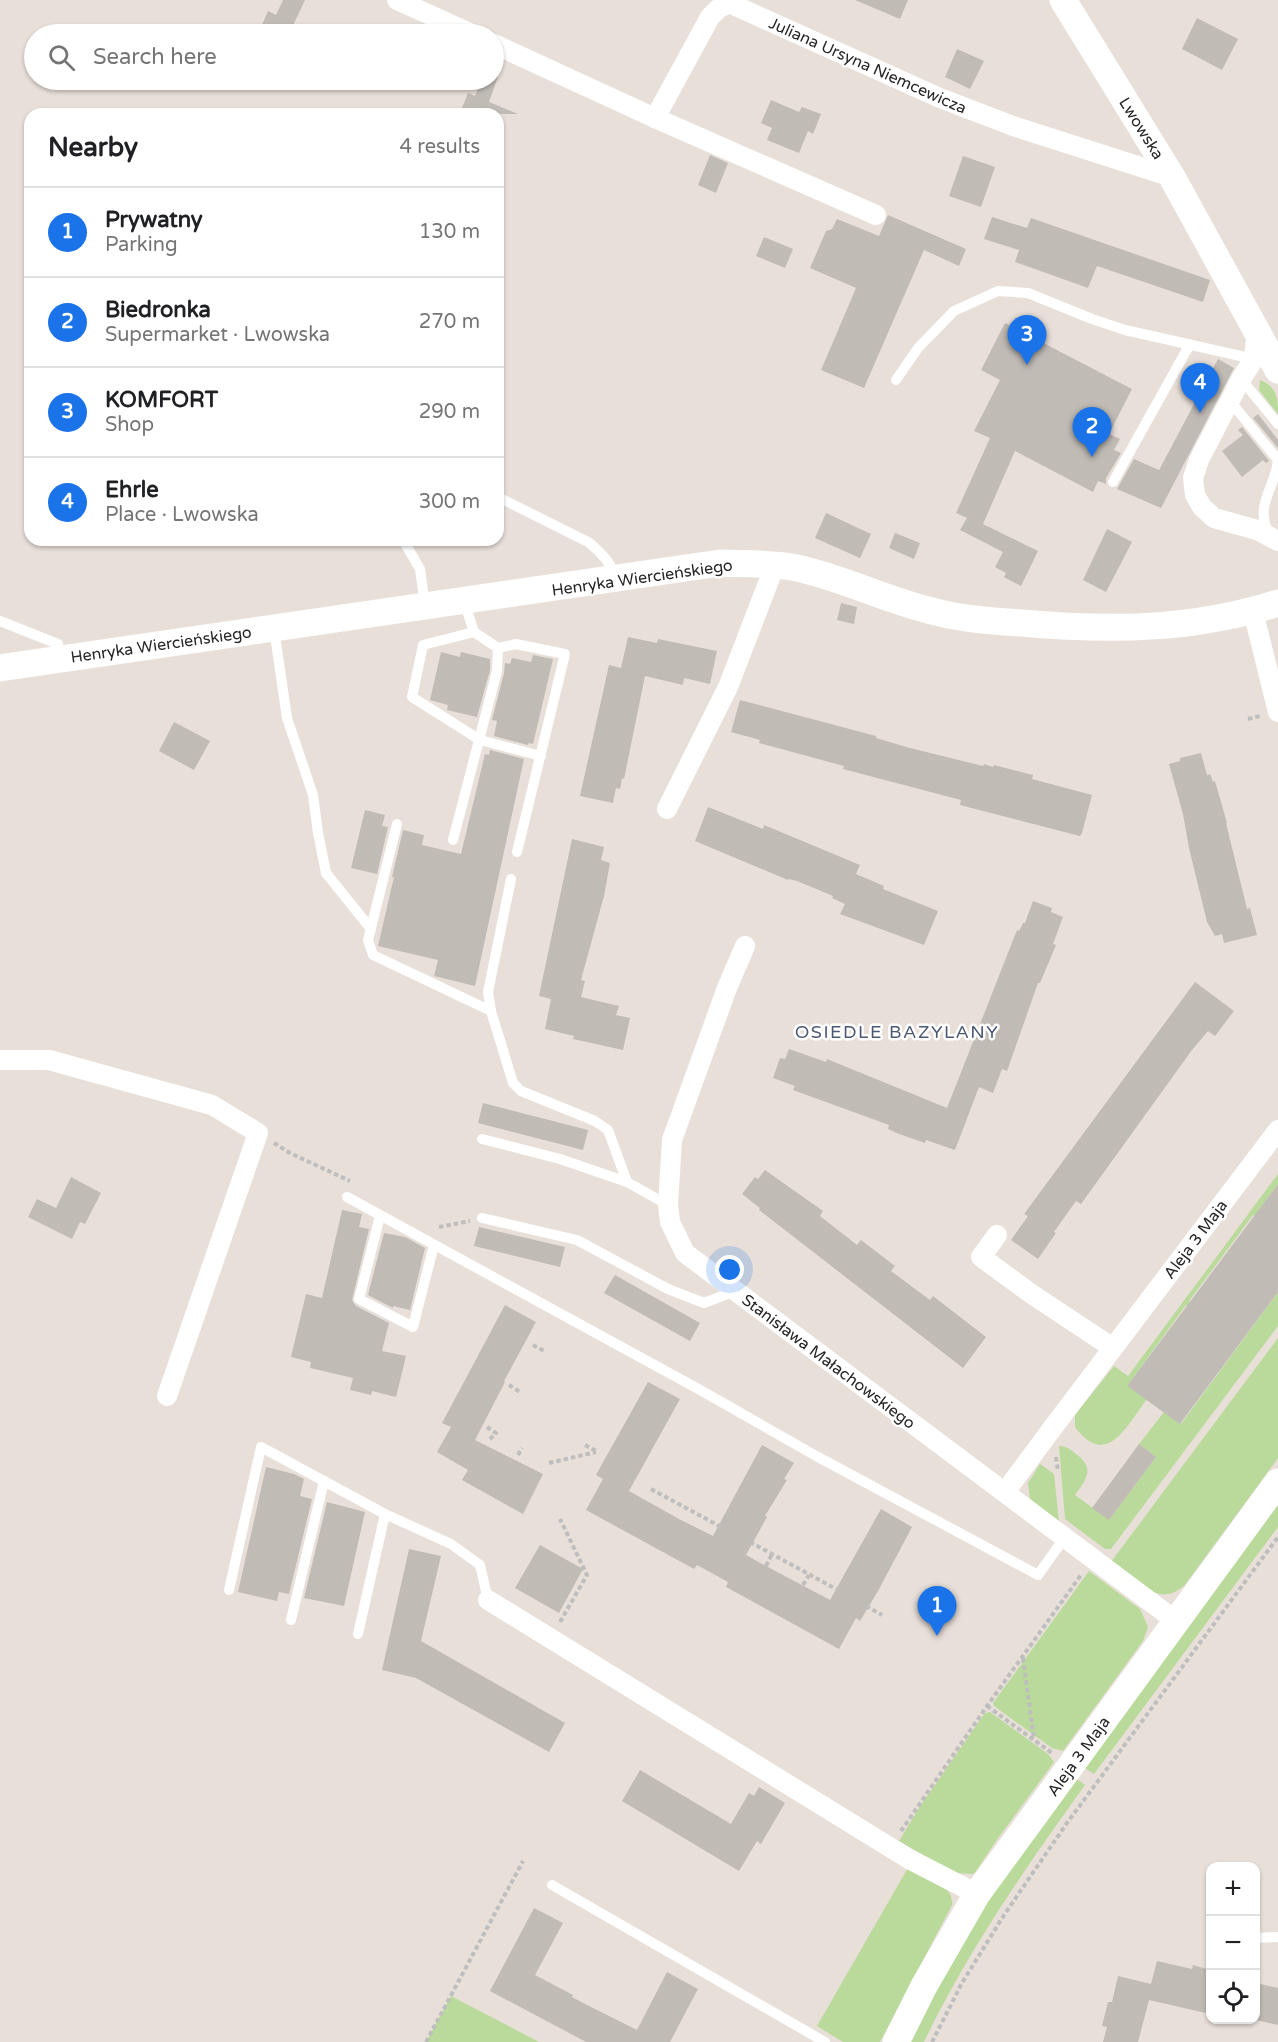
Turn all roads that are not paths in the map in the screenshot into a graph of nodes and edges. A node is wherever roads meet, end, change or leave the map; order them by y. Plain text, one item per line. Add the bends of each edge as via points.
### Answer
1 (396, 0) edge
2 (1063, 0) edge
3 (728, 2) edge
4 (450, 24) edge
5 (504, 49) edge
6 (655, 118) junction
7 (1172, 177) junction
8 (876, 215) dead end
9 (1190, 344) junction
10 (1270, 354) edge
11 (1241, 379) junction
12 (896, 380) dead end
13 (1230, 401) junction
14 (1278, 424) edge
15 (1277, 470) edge
16 (1113, 482) dead end
17 (504, 500) edge
18 (1274, 538) edge
19 (407, 546) edge
20 (770, 564) junction
21 (617, 579) junction
22 (464, 601) junction
23 (425, 607) junction
24 (1265, 607) edge
25 (0, 621) edge
26 (274, 629) junction
27 (474, 632) junction
28 (498, 648) junction
29 (61, 658) junction
30 (0, 668) edge
31 (1278, 712) edge
32 (480, 740) junction
33 (541, 756) junction
34 (667, 809) dead end
35 (397, 824) dead end
36 (453, 840) dead end
37 (517, 852) dead end
38 (511, 879) dead end
39 (371, 929) junction
40 (745, 946) dead end
41 (491, 1011) junction
42 (0, 1060) edge
43 (1278, 1130) edge
44 (482, 1138) dead end
45 (627, 1182) junction
46 (347, 1197) dead end
47 (668, 1205) junction
48 (380, 1215) junction
49 (482, 1218) dead end
50 (997, 1235) dead end
51 (434, 1245) junction
52 (735, 1291) junction
53 (1113, 1348) junction
54 (167, 1396) dead end
55 (324, 1480) junction
56 (1278, 1482) edge
57 (1005, 1492) junction
58 (385, 1514) junction
59 (1065, 1537) junction
60 (229, 1590) dead end
61 (488, 1600) joint
62 (291, 1620) dead end
63 (1176, 1621) junction
64 (358, 1634) dead end
65 (552, 1885) dead end
66 (977, 1894) junction
67 (1278, 1937) edge
68 (1260, 1938) edge
69 (825, 2042) edge
70 (896, 2042) edge

1 - 4 street
2 - 7 street, Lwowska
3 - 6 street, Juliana Ursyna Niemcewicza via 710,17
3 - 7 street, Juliana Ursyna Niemcewicza via 940,98
5 - 6 street
6 - 8 street
7 - 10 street, Lwowska
9 - 10 lane
9 - 12 lane via 1125,330 1028,293 998,291 954,311 918,348
9 - 16 lane
10 - 11 street
11 - 13 street
11 - 14 lane
13 - 15 lane via 1278,460
13 - 18 street via 1199,460 1193,478 1195,495 1214,518
15 - 18 lane via 1262,519
17 - 21 lane via 588,542 613,568
19 - 23 lane via 420,569
20 - 21 street, Henryka Wiercieńskiego via 720,563
20 - 24 street, Henryka Wiercieńskiego via 799,569 908,605 985,620 1122,629 1176,624
20 - 34 street via 770,578 728,687
21 - 22 street, Henryka Wiercieńskiego
22 - 23 street, Henryka Wiercieńskiego
22 - 27 lane
23 - 26 street, Henryka Wiercieńskiego
24 - 31 street
25 - 29 lane via 58,644
26 - 29 street, Henryka Wiercieńskiego
26 - 39 lane via 287,718 313,795 326,873
27 - 28 lane
27 - 32 lane via 423,645 412,697
28 - 32 lane via 497,671
28 - 33 lane via 516,644 565,654
29 - 30 street, Henryka Wiercieńskiego
32 - 33 lane
32 - 36 lane
33 - 37 lane
35 - 39 lane
38 - 41 lane via 488,992
39 - 41 lane via 368,940 373,954
40 - 47 street, Stanisława Małachowskiego via 672,1140
41 - 45 lane via 513,1083 521,1091 608,1130
42 - 54 street via 49,1060 212,1105 258,1133
43 - 53 street, Aleja 3 Maja
44 - 45 lane
45 - 47 lane
46 - 48 lane
47 - 52 street, Stanisława Małachowskiego via 670,1222 685,1253
48 - 51 lane
48 - 51 lane via 359,1299 413,1327
49 - 52 lane via 577,1240 668,1289 704,1303
50 - 53 street via 981,1257
51 - 59 lane via 1038,1575
52 - 57 street, Stanisława Małachowskiego
53 - 57 street, Aleja 3 Maja
55 - 58 lane
55 - 60 lane via 261,1447
55 - 62 lane
56 - 63 street, Aleja 3 Maja
57 - 59 street, Stanisława Małachowskiego
58 - 61 lane via 451,1544 480,1565
58 - 64 lane
59 - 63 street, Stanisława Małachowskiego
61 - 66 street via 909,1860
63 - 66 street, Aleja 3 Maja
65 - 69 lane
66 - 70 street, Aleja 3 Maja
67 - 68 lane

